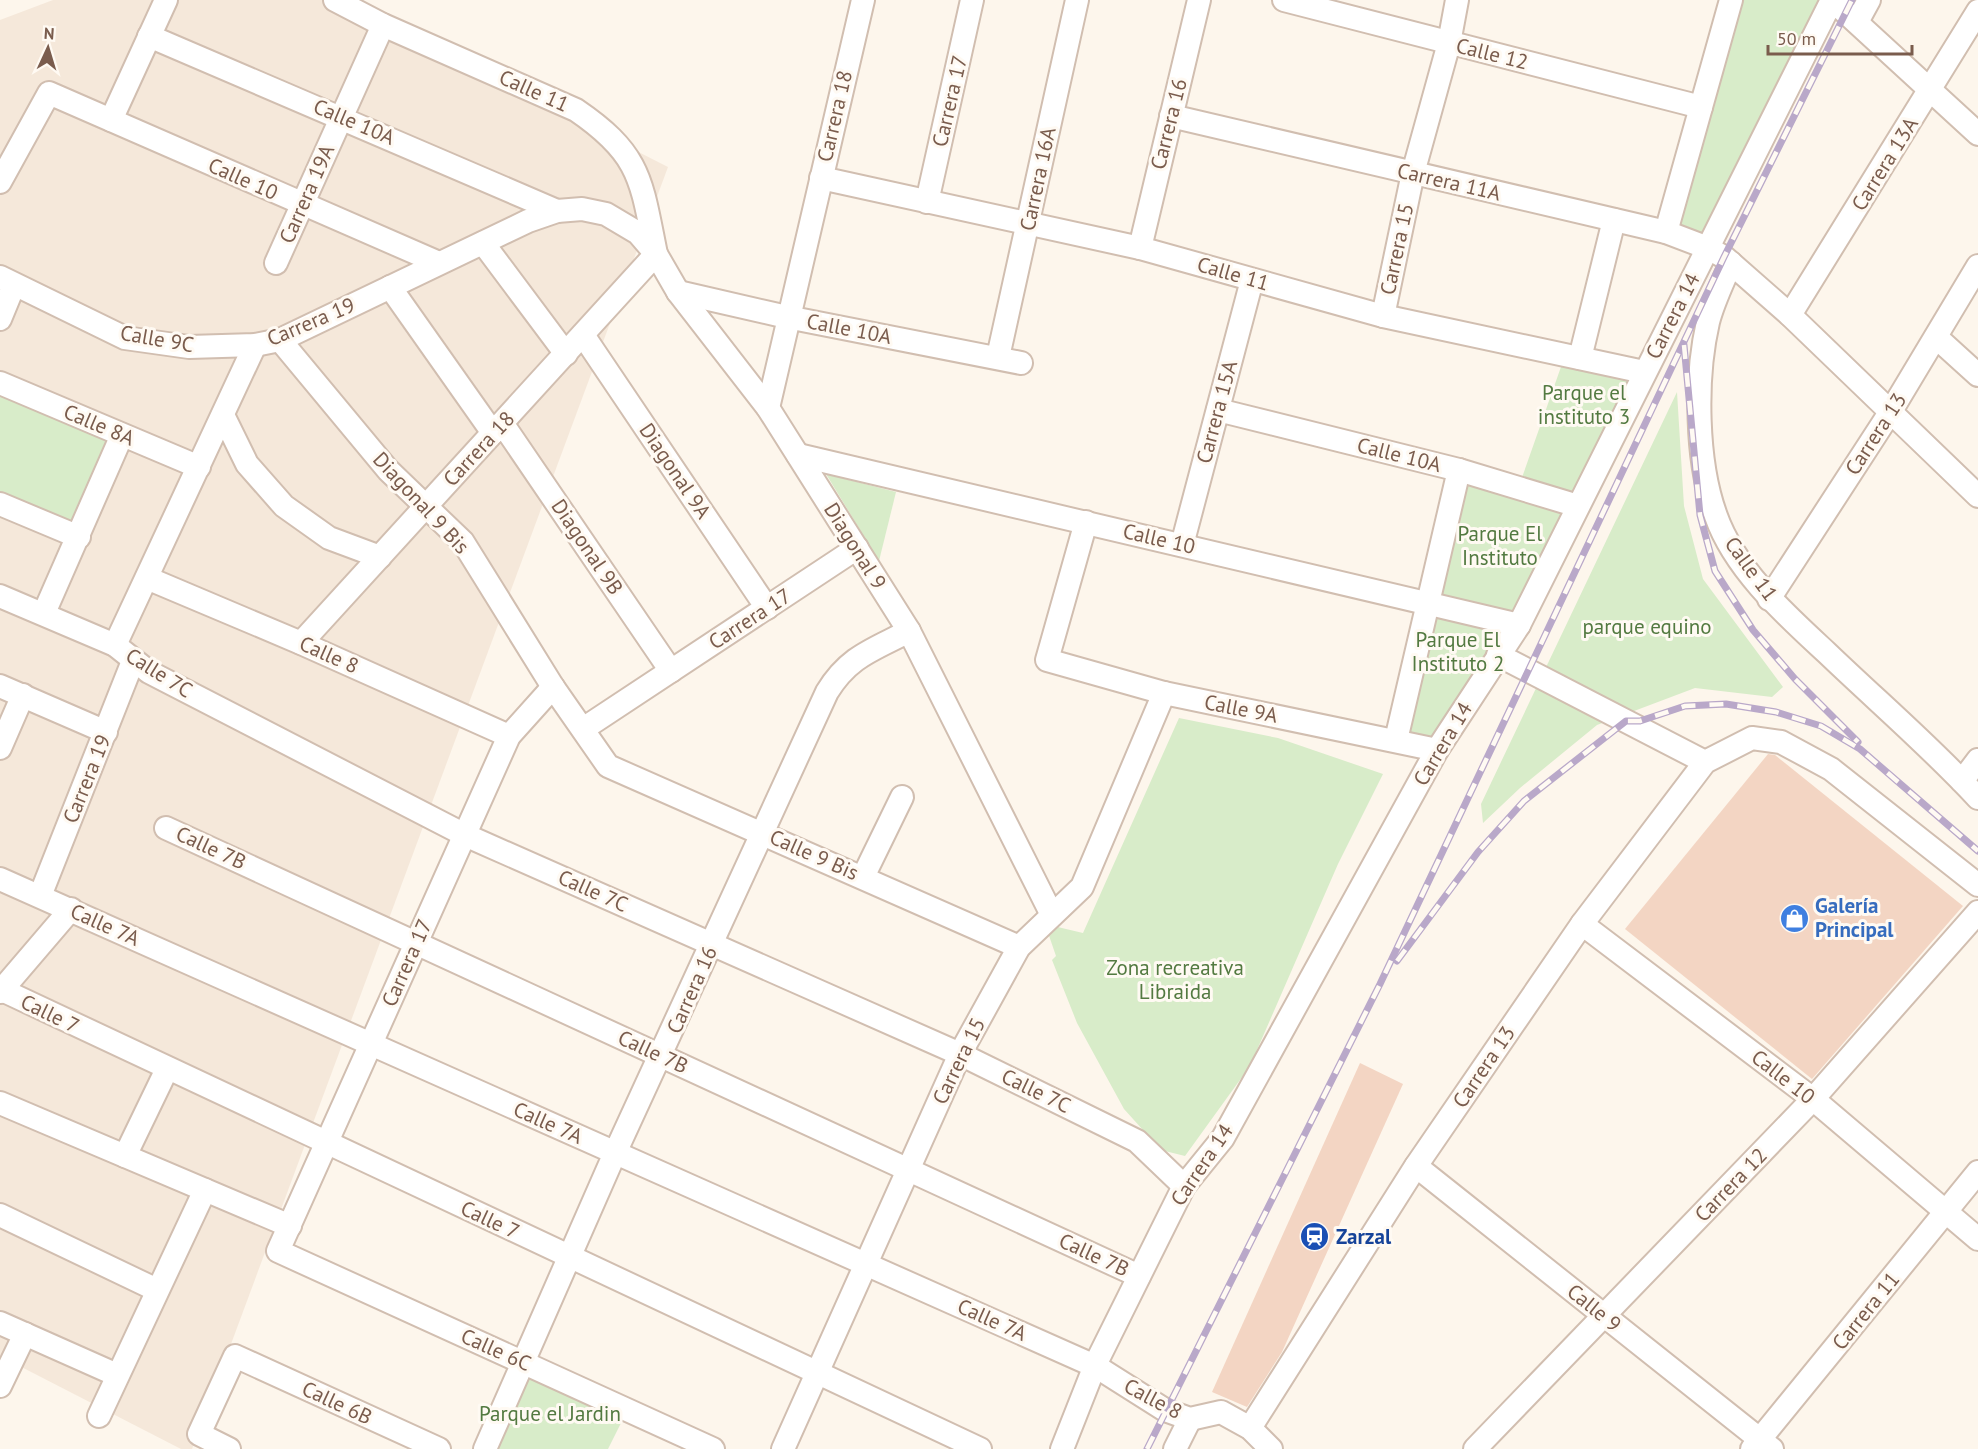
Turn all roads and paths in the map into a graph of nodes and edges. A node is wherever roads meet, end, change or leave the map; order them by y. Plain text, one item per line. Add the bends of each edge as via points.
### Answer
1 (166, 0) edge
2 (334, 0) edge
3 (863, 0) edge
4 (972, 0) edge
5 (1077, 0) edge
6 (1199, 0) edge
7 (1284, 0) edge
8 (1456, 0) edge
9 (1731, 0) edge
10 (1832, 0) edge
11 (1869, 0) edge
12 (1978, 11) edge
13 (1857, 22) junction
14 (382, 25) junction
15 (149, 36) junction
16 (1449, 43) junction
17 (1930, 92) junction
18 (1701, 107) junction
19 (1171, 116) junction
20 (342, 117) junction
21 (111, 120) junction
22 (1978, 134) edge
23 (7, 155) edge
24 (1413, 173) junction
25 (820, 178) junction
26 (0, 182) edge
27 (927, 202) junction
28 (302, 206) junction
29 (557, 211) junction
30 (606, 214) joint
31 (1614, 220) junction
32 (1029, 224) junction
33 (1666, 232) junction
34 (483, 243) junction
35 (1140, 248) junction
36 (656, 255) junction
37 (1721, 256) junction
38 (276, 263) dead end
39 (439, 264) junction
40 (1978, 266) edge
41 (1252, 280) junction
42 (7, 281) edge
43 (390, 287) junction
44 (678, 292) junction
45 (1790, 315) junction
46 (1383, 316) junction
47 (787, 317) junction
48 (0, 319) edge
49 (583, 335) junction
50 (1936, 337) junction
51 (280, 340) junction
52 (255, 345) junction
53 (566, 354) junction
54 (998, 357) junction
55 (1580, 358) junction
56 (1021, 363) dead end
57 (1644, 372) junction
58 (1978, 375) edge
59 (0, 383) edge
60 (768, 408) junction
61 (1218, 410) junction
62 (1891, 411) junction
63 (223, 415) junction
64 (498, 428) junction
65 (123, 435) junction
66 (798, 455) junction
67 (199, 467) junction
68 (1460, 470) junction
69 (1978, 496) edge
70 (0, 504) edge
71 (426, 506) junction
72 (1578, 506) junction
73 (1086, 522) junction
74 (80, 537) junction
75 (1182, 545) junction
76 (857, 548) junction
77 (380, 556) junction
78 (147, 578) junction
79 (0, 596) edge
80 (1769, 598) junction
81 (1430, 603) junction
82 (766, 608) junction
83 (44, 613) junction
84 (1519, 625) junction
85 (909, 631) junction
86 (301, 643) junction
87 (115, 645) junction
88 (1498, 655) junction
89 (133, 661) junction
90 (671, 671) junction
91 (0, 686) edge
92 (553, 687) junction
93 (1164, 693) junction
94 (23, 696) junction
95 (583, 729) junction
96 (106, 732) junction
97 (509, 736) junction
98 (1396, 740) junction
99 (0, 748) edge
100 (1437, 750) junction
101 (1978, 760) edge
102 (1705, 762) junction
103 (608, 766) joint
104 (1962, 781) junction
105 (902, 797) dead end
106 (1978, 798) edge
107 (166, 828) dead end
108 (762, 832) junction
109 (465, 835) junction
110 (863, 877) junction
111 (0, 879) edge
112 (1978, 885) edge
113 (40, 896) junction
114 (71, 909) junction
115 (1978, 912) edge
116 (1052, 915) junction
117 (1582, 924) junction
118 (416, 943) junction
119 (713, 943) junction
120 (1019, 947) junction
121 (1, 991) edge
122 (371, 1044) junction
123 (960, 1054) junction
124 (662, 1056) junction
125 (167, 1070) junction
126 (1813, 1099) junction
127 (0, 1103) edge
128 (326, 1144) junction
129 (615, 1153) junction
130 (125, 1156) junction
131 (1416, 1166) junction
132 (908, 1169) junction
133 (1978, 1172) edge
134 (1184, 1186) junction
135 (205, 1190) junction
136 (1946, 1213) junction
137 (0, 1215) edge
138 (290, 1226) junction
139 (1978, 1239) edge
140 (278, 1251) joint
141 (569, 1257) junction
142 (867, 1265) junction
143 (1139, 1276) junction
144 (158, 1290) junction
145 (1604, 1316) junction
146 (0, 1323) edge
147 (25, 1334) junction
148 (525, 1363) junction
149 (1097, 1367) junction
150 (817, 1373) junction
151 (117, 1375) junction
152 (0, 1386) edge
153 (99, 1416) dead end
154 (1190, 1419) junction
155 (1250, 1428) junction
156 (1761, 1446) edge
157 (229, 1449) edge
158 (439, 1449) edge
159 (485, 1449) edge
160 (713, 1449) edge
161 (783, 1449) edge
162 (980, 1449) edge
163 (1062, 1449) edge
164 (1175, 1449) edge
165 (1271, 1449) edge
166 (1475, 1449) edge

1 - 15 street
2 - 14 street, Calle 11
3 - 25 street, Carrera 18
4 - 27 street, Carrera 17
5 - 32 street, Carrera 16A
6 - 19 street, Carrera 16
7 - 16 street, Calle 12
8 - 16 street, Carrera 15
9 - 18 street
10 - 13 street
10 - 37 street, Carrera 14
11 - 13 street
12 - 17 street, Carrera 13A
13 - 17 street
14 - 20 street, Carrera 19A
14 - 36 street, Calle 11 via 576,110 604,129 635,168
15 - 20 street, Calle 10A
15 - 21 street
16 - 18 street, Calle 12
16 - 24 street, Carrera 15
17 - 22 street
17 - 45 street, Carrera 13A
18 - 33 street
19 - 24 street, Carrera 11A
19 - 35 street, Carrera 16
20 - 28 street, Carrera 19A
20 - 29 street, Calle 10A
21 - 23 street, Calle 10 via 49,93
21 - 28 street, Calle 10
23 - 26 street
24 - 31 street, Carrera 11A
24 - 46 street, Carrera 15
25 - 27 street, Calle 11
25 - 47 street, Carrera 18
27 - 32 street, Calle 11
28 - 38 street, Carrera 19A
28 - 39 street, Calle 10
29 - 30 street, Carrera 19 via 582,209
29 - 34 street, Carrera 19
30 - 36 street, Diagonal 9 via 638,233
31 - 33 street, Carrera 11A
31 - 55 street
32 - 35 street, Calle 11
32 - 54 street, Carrera 16A
33 - 37 street, Carrera 11A
34 - 39 street, Carrera 19
34 - 53 street
35 - 41 street, Calle 11
36 - 44 street, Diagonal 9
36 - 49 street, Carrera 18
37 - 45 street
37 - 57 street, Carrera 14
37 - 80 street, Calle 11 via 1704,342 1704,465 1716,517 1729,543
39 - 43 street, Carrera 19
40 - 50 street, Carrera 13
41 - 46 street, Calle 11
41 - 61 street, Carrera 15A
42 - 48 street
42 - 52 street, Calle 9C via 125,338 189,347
43 - 51 street, Carrera 19
43 - 64 street, Diagonal 9B
44 - 47 street, Calle 10A
44 - 60 street, Diagonal 9
45 - 62 street
46 - 55 street, Calle 11
47 - 54 street, Calle 10A
47 - 60 street, Carrera 18
49 - 53 street, Carrera 18
49 - 82 street, Diagonal 9A
50 - 58 street
50 - 62 street, Carrera 13
51 - 52 street, Carrera 19
51 - 71 street, Diagonal 9 Bis via 388,470
52 - 63 street, Carrera 19
53 - 64 street, Carrera 18
54 - 56 street, Calle 10A
55 - 57 street, Calle 11
57 - 72 street, Carrera 14
59 - 65 street, Calle 8A
60 - 66 street, Diagonal 9
61 - 68 street, Calle 10A
61 - 75 street, Carrera 15A
62 - 69 street
62 - 80 street, Carrera 13
63 - 67 street, Carrera 19
63 - 77 street via 248,464 284,506 329,538
64 - 71 street, Carrera 18
64 - 90 street, Diagonal 9B
65 - 67 street, Calle 8A
65 - 74 street
66 - 73 street, Calle 10
66 - 76 street, Diagonal 9
67 - 78 street, Carrera 19
68 - 72 street, Calle 10A
68 - 81 street
70 - 74 street
71 - 77 street, Carrera 18
71 - 92 street, Diagonal 9 Bis via 463,542
72 - 84 street, Carrera 14
73 - 75 street, Calle 10
73 - 93 street, Calle 9A via 1047,660
74 - 83 street
75 - 81 street, Calle 10
76 - 82 street, Carrera 17
76 - 85 street, Diagonal 9
77 - 86 street, Carrera 18
78 - 86 street, Calle 8
78 - 87 street, Carrera 19
79 - 83 street, Calle 7C
80 - 104 street, Calle 11
81 - 84 street, Calle 10
81 - 98 street
82 - 90 street, Carrera 17
83 - 87 street, Calle 7C
84 - 88 street, Carrera 14
85 - 108 street, Carrera 16 via 840,671
85 - 116 street, Diagonal 9
86 - 97 street, Calle 8
87 - 89 street, Calle 7C
88 - 100 street, Carrera 14
88 - 102 street
89 - 96 street, Carrera 19
89 - 109 street, Calle 7C
90 - 95 street, Carrera 17
91 - 94 street
92 - 95 street, Diagonal 9 Bis
92 - 97 street, Carrera 17
93 - 98 street, Calle 9A
93 - 116 street, Carrera 15 via 1082,887
94 - 96 street
94 - 99 street
95 - 103 street, Diagonal 9 Bis
96 - 113 street, Carrera 19
97 - 109 street, Carrera 17
98 - 100 street, Calle 9A
100 - 134 street, Carrera 14 via 1223,1138
101 - 104 street
102 - 112 street, Carrera 13 via 1752,738 1781,742 1831,769
102 - 117 street, Carrera 13
103 - 108 street, Calle 9 Bis
104 - 106 street, Calle 11
105 - 110 street
107 - 118 street, Calle 7B
108 - 110 street, Calle 9 Bis
108 - 119 street, Carrera 16
109 - 118 street, Carrera 17
109 - 119 street, Calle 7C
110 - 120 street, Calle 9 Bis
111 - 113 street, Calle 7A
113 - 114 street, Calle 7A
114 - 121 street
114 - 122 street, Calle 7A
115 - 126 street, Carrera 12
116 - 120 street, Carrera 15
117 - 126 street, Calle 10
117 - 131 street, Carrera 13
118 - 122 street, Carrera 17
118 - 124 street, Calle 7B
119 - 123 street, Calle 7C
119 - 124 street, Carrera 16
120 - 123 street, Carrera 15
121 - 125 street, Calle 7
122 - 128 street, Carrera 17
122 - 129 street, Calle 7A
123 - 132 street, Carrera 15
123 - 134 street, Calle 7C via 1137,1141
124 - 129 street, Carrera 16
124 - 132 street, Calle 7B
125 - 128 street, Calle 7
125 - 130 street
126 - 136 street, Calle 10
126 - 145 street, Carrera 12
127 - 130 street
128 - 138 street, Carrera 17
128 - 141 street, Calle 7
129 - 141 street, Carrera 16
129 - 142 street, Calle 7A
130 - 135 street
131 - 145 street, Calle 9
131 - 155 street, Carrera 13
132 - 142 street, Carrera 15
132 - 143 street, Calle 7B
133 - 136 street, Carrera 11
134 - 143 street, Carrera 14
135 - 138 street
135 - 144 street
136 - 139 street, Calle 10
136 - 156 street, Carrera 11
137 - 144 street
138 - 140 street, Carrera 17
140 - 148 street, Calle 6C
141 - 148 street, Carrera 16
141 - 150 street, Calle 7
142 - 149 street, Calle 7A
142 - 150 street, Carrera 15
143 - 149 street, Carrera 14
144 - 151 street
145 - 156 street, Calle 9
145 - 166 street, Carrera 12
146 - 147 street
147 - 151 street
147 - 152 street
148 - 159 street, Carrera 16
148 - 160 street, Calle 6C
149 - 154 street, Calle 8 via 1165,1410
149 - 163 street, Carrera 14
150 - 161 street, Carrera 15
150 - 162 street, Calle 7
151 - 153 street
154 - 155 street, Calle 8 via 1221,1412
154 - 164 street
155 - 165 street, Calle 8
157 - 158 street, Calle 6B via 198,1434 235,1356

